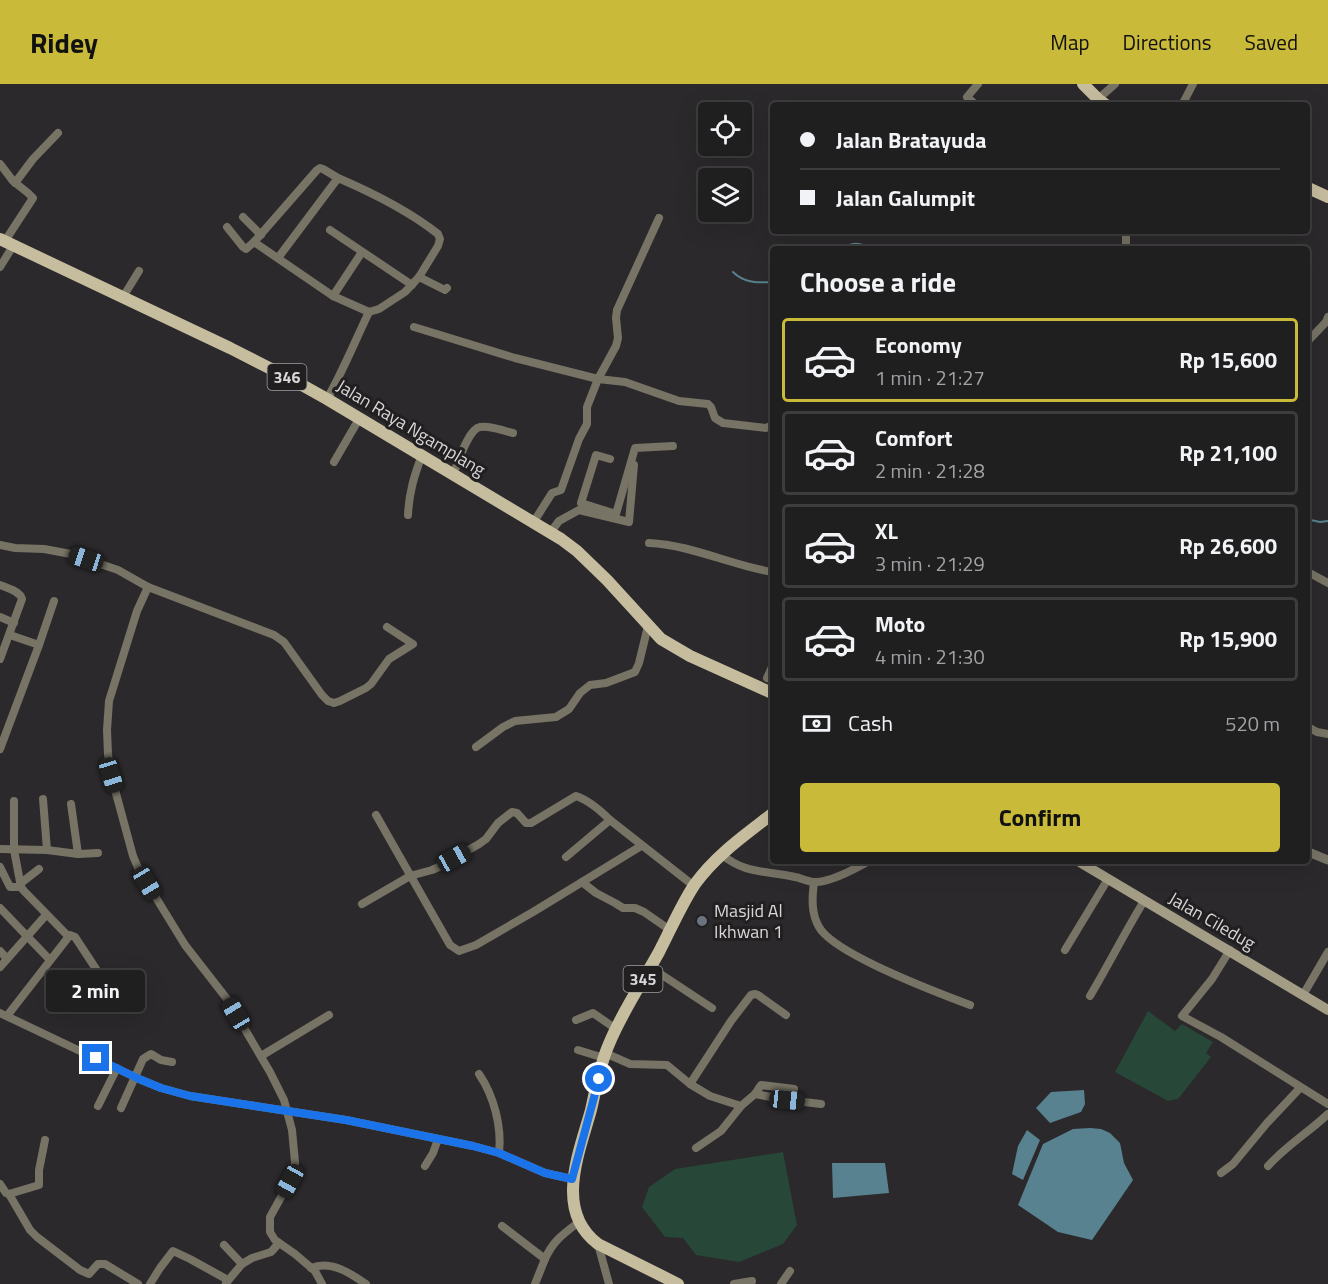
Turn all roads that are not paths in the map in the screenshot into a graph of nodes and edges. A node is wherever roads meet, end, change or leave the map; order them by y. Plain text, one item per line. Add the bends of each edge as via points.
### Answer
1 (978, 84) edge
2 (1083, 84) edge
3 (1115, 84) edge
4 (1193, 84) edge
5 (973, 102) edge
6 (1102, 102) edge
7 (1184, 102) edge
8 (58, 133) dead end
9 (0, 164) edge
10 (338, 178) junction
11 (15, 183) junction
12 (1310, 189) edge
13 (1328, 197) edge
14 (243, 217) dead end
15 (659, 218) dead end
16 (227, 227) dead end
17 (330, 230) dead end
18 (261, 235) junction
19 (6, 242) edge
20 (254, 242) junction
21 (362, 252) junction
22 (278, 258) junction
23 (0, 267) edge
24 (139, 271) dead end
25 (412, 285) junction
26 (333, 296) junction
27 (123, 297) junction
28 (369, 312) junction
29 (1327, 321) edge
30 (414, 327) dead end
31 (1310, 339) edge
32 (598, 379) junction
33 (327, 399) junction
34 (359, 419) junction
35 (770, 426) edge
36 (513, 433) dead end
37 (673, 446) dead end
38 (635, 448) junction
39 (422, 455) junction
40 (610, 459) dead end
41 (334, 462) dead end
42 (453, 475) junction
43 (580, 506) junction
44 (408, 515) dead end
45 (615, 516) junction
46 (533, 523) junction
47 (556, 536) junction
48 (649, 543) dead end
49 (0, 545) edge
50 (770, 572) edge
51 (1310, 573) edge
52 (1328, 583) edge
53 (0, 585) edge
54 (148, 587) junction
55 (54, 601) dead end
56 (0, 617) edge
57 (14, 622) junction
58 (648, 626) junction
59 (387, 627) dead end
60 (9, 635) junction
61 (39, 645) junction
62 (1, 655) edge
63 (770, 671) edge
64 (767, 678) dead end
65 (770, 692) edge
66 (1310, 728) edge
67 (1328, 734) edge
68 (476, 747) dead end
69 (0, 749) edge
70 (43, 799) dead end
71 (14, 801) dead end
72 (71, 804) dead end
73 (376, 815) dead end
74 (770, 816) edge
75 (610, 820) junction
76 (641, 846) junction
77 (0, 849) edge
78 (14, 850) junction
79 (47, 850) junction
80 (98, 853) dead end
81 (1310, 853) edge
82 (78, 854) junction
83 (721, 854) junction
84 (566, 857) dead end
85 (1328, 860) edge
86 (862, 864) edge
87 (1083, 864) edge
88 (0, 867) edge
89 (39, 869) dead end
90 (410, 876) junction
91 (1108, 879) junction
92 (582, 882) junction
93 (814, 882) junction
94 (21, 885) junction
95 (694, 886) junction
96 (1144, 901) junction
97 (362, 904) dead end
98 (0, 908) edge
99 (46, 915) junction
100 (670, 930) junction
101 (68, 936) junction
102 (27, 937) junction
103 (1065, 950) dead end
104 (1230, 950) junction
105 (0, 951) edge
106 (1328, 952) edge
107 (7, 959) junction
108 (50, 960) junction
109 (1325, 965) edge
110 (0, 967) edge
111 (650, 968) junction
112 (100, 975) dead end
113 (1303, 995) junction
114 (1090, 996) dead end
115 (970, 1005) dead end
116 (712, 1008) dead end
117 (1328, 1010) edge
118 (3, 1015) edge
119 (329, 1015) dead end
120 (786, 1015) dead end
121 (576, 1020) dead end
122 (616, 1029) junction
123 (578, 1050) dead end
124 (605, 1055) junction
125 (261, 1056) junction
126 (172, 1062) dead end
127 (117, 1068) junction
128 (479, 1074) dead end
129 (135, 1077) junction
130 (690, 1084) junction
131 (1300, 1088) junction
132 (794, 1089) dead end
133 (755, 1094) junction
134 (821, 1104) dead end
135 (1328, 1104) edge
136 (98, 1106) dead end
137 (741, 1106) junction
138 (121, 1108) dead end
139 (286, 1110) junction
140 (1328, 1114) edge
141 (438, 1138) junction
142 (45, 1140) dead end
143 (696, 1148) dead end
144 (499, 1153) junction
145 (425, 1166) dead end
146 (1268, 1166) dead end
147 (1221, 1173) dead end
148 (572, 1179) junction
149 (0, 1184) edge
150 (9, 1194) junction
151 (579, 1222) junction
152 (502, 1226) dead end
153 (598, 1244) junction
154 (224, 1245) dead end
155 (275, 1247) junction
156 (545, 1259) junction
157 (242, 1264) junction
158 (311, 1268) junction
159 (790, 1271) dead end
160 (752, 1281) dead end
161 (227, 1282) edge
162 (138, 1284) edge
163 (150, 1284) edge
164 (322, 1284) edge
165 (366, 1284) edge
166 (536, 1284) edge
167 (609, 1284) edge
168 (678, 1284) edge
169 (734, 1284) edge
170 (781, 1284) edge

1 - 5 street via 967,97
2 - 6 main road
3 - 6 street
4 - 7 street
8 - 11 street
9 - 11 street
10 - 18 street via 323,169 317,170
10 - 22 street
10 - 25 street via 375,195 438,234 438,246
11 - 19 street via 33,198
12 - 13 main road
14 - 18 street
15 - 32 street via 617,310 617,341
16 - 20 street via 246,249
17 - 21 street
18 - 20 street
19 - 23 street
19 - 27 main road, Jalan Raya Ngamplang / 346
20 - 22 street
21 - 25 street
21 - 26 street
22 - 26 street
24 - 27 street
25 - 28 street via 397,299
26 - 28 street
27 - 33 main road, Jalan Raya Ngamplang / 346
28 - 33 street
29 - 31 street
30 - 32 street
32 - 35 street via 625,382 679,401 708,404 715,418 727,424
32 - 46 street via 587,407 587,424 561,490 552,493
33 - 34 main road, Jalan Raya Ngamplang / 346
34 - 39 main road, Jalan Raya Ngamplang / 346
34 - 41 street
36 - 42 street via 477,427
37 - 38 street
38 - 45 street
38 - 45 street via 628,522
39 - 42 main road, Jalan Raya Ngamplang / 346
39 - 44 street via 411,488
40 - 43 street via 596,455
42 - 46 main road, Jalan Raya Ngamplang / 346
43 - 45 street
43 - 47 street via 559,521
46 - 47 main road, Jalan Raya Ngamplang / 346
47 - 58 main road, Jalan Raya Ngamplang / 346 via 607,580
48 - 50 street via 667,544
49 - 54 street via 71,554 118,570
51 - 52 street
53 - 57 street via 22,596
54 - 59 street via 277,637 322,695 334,703 368,687 389,659 413,644
54 - 125 street via 109,701 111,775 139,870
55 - 61 street
56 - 57 street
57 - 60 street
58 - 65 main road, Jalan Raya Ngamplang via 661,639 690,656
58 - 68 street via 635,672 590,685 569,709 556,717 515,721
60 - 61 street
60 - 62 street
61 - 69 street
63 - 64 street
66 - 67 street
70 - 79 street
71 - 78 street
72 - 82 street
73 - 90 street
74 - 83 main road, 345
75 - 76 street
75 - 84 street
75 - 90 street via 576,796 531,823 512,812 479,844 441,866
76 - 92 street
76 - 95 street
77 - 78 street
78 - 79 street
78 - 94 street
79 - 82 street
80 - 82 street
81 - 85 street
83 - 93 street via 743,868
83 - 95 main road, 345
86 - 93 street
87 - 91 main road, Jalan Ciledug
88 - 94 street via 9,887
89 - 94 street
90 - 92 street via 450,945 459,951 476,945
90 - 97 street
91 - 96 main road, Jalan Ciledug
91 - 103 street
92 - 100 street via 623,908 644,912
93 - 115 street via 812,899 818,926 834,943 888,971
94 - 99 street
95 - 100 main road, 345
96 - 104 main road, Jalan Ciledug
96 - 114 street
98 - 102 street
99 - 101 street
99 - 102 street
100 - 111 main road, 345
101 - 108 street
101 - 112 street via 75,936
102 - 107 street
102 - 108 street
104 - 113 main road, Jalan Ciledug
104 - 131 street via 1182,1014
105 - 107 street
106 - 109 street
107 - 110 street
108 - 118 street
109 - 113 street
111 - 116 street
111 - 122 main road, 345
113 - 117 main road, Jalan Ciledug
118 - 127 street
119 - 125 street
120 - 130 street via 758,995 751,995
121 - 122 street via 592,1013
122 - 124 main road, 345
123 - 124 street
124 - 130 street via 630,1064 667,1065
124 - 148 main road, 345
125 - 139 street
126 - 129 street via 151,1054 143,1059
127 - 129 street
127 - 136 street
128 - 144 street via 491,1095
129 - 138 street
129 - 139 street via 190,1096
130 - 137 street via 710,1096
131 - 135 street
131 - 147 street
132 - 133 street via 761,1084
133 - 134 street
133 - 137 street
137 - 143 street via 721,1131
139 - 141 street
139 - 155 street via 295,1162 290,1181 270,1217
140 - 146 street
141 - 144 street
141 - 145 street
142 - 150 street via 39,1185
144 - 148 street via 545,1173
148 - 151 main road, 345
149 - 150 street
150 - 162 street via 34,1234 80,1270 89,1274 98,1264 105,1264
151 - 153 main road, 345
151 - 156 street via 557,1240
152 - 156 street
153 - 167 street
153 - 168 main road, 345
154 - 157 street
155 - 157 street
155 - 158 street
156 - 166 street
157 - 161 street
158 - 164 street
158 - 165 street via 333,1266
159 - 170 street
160 - 169 street
161 - 163 street via 173,1251

